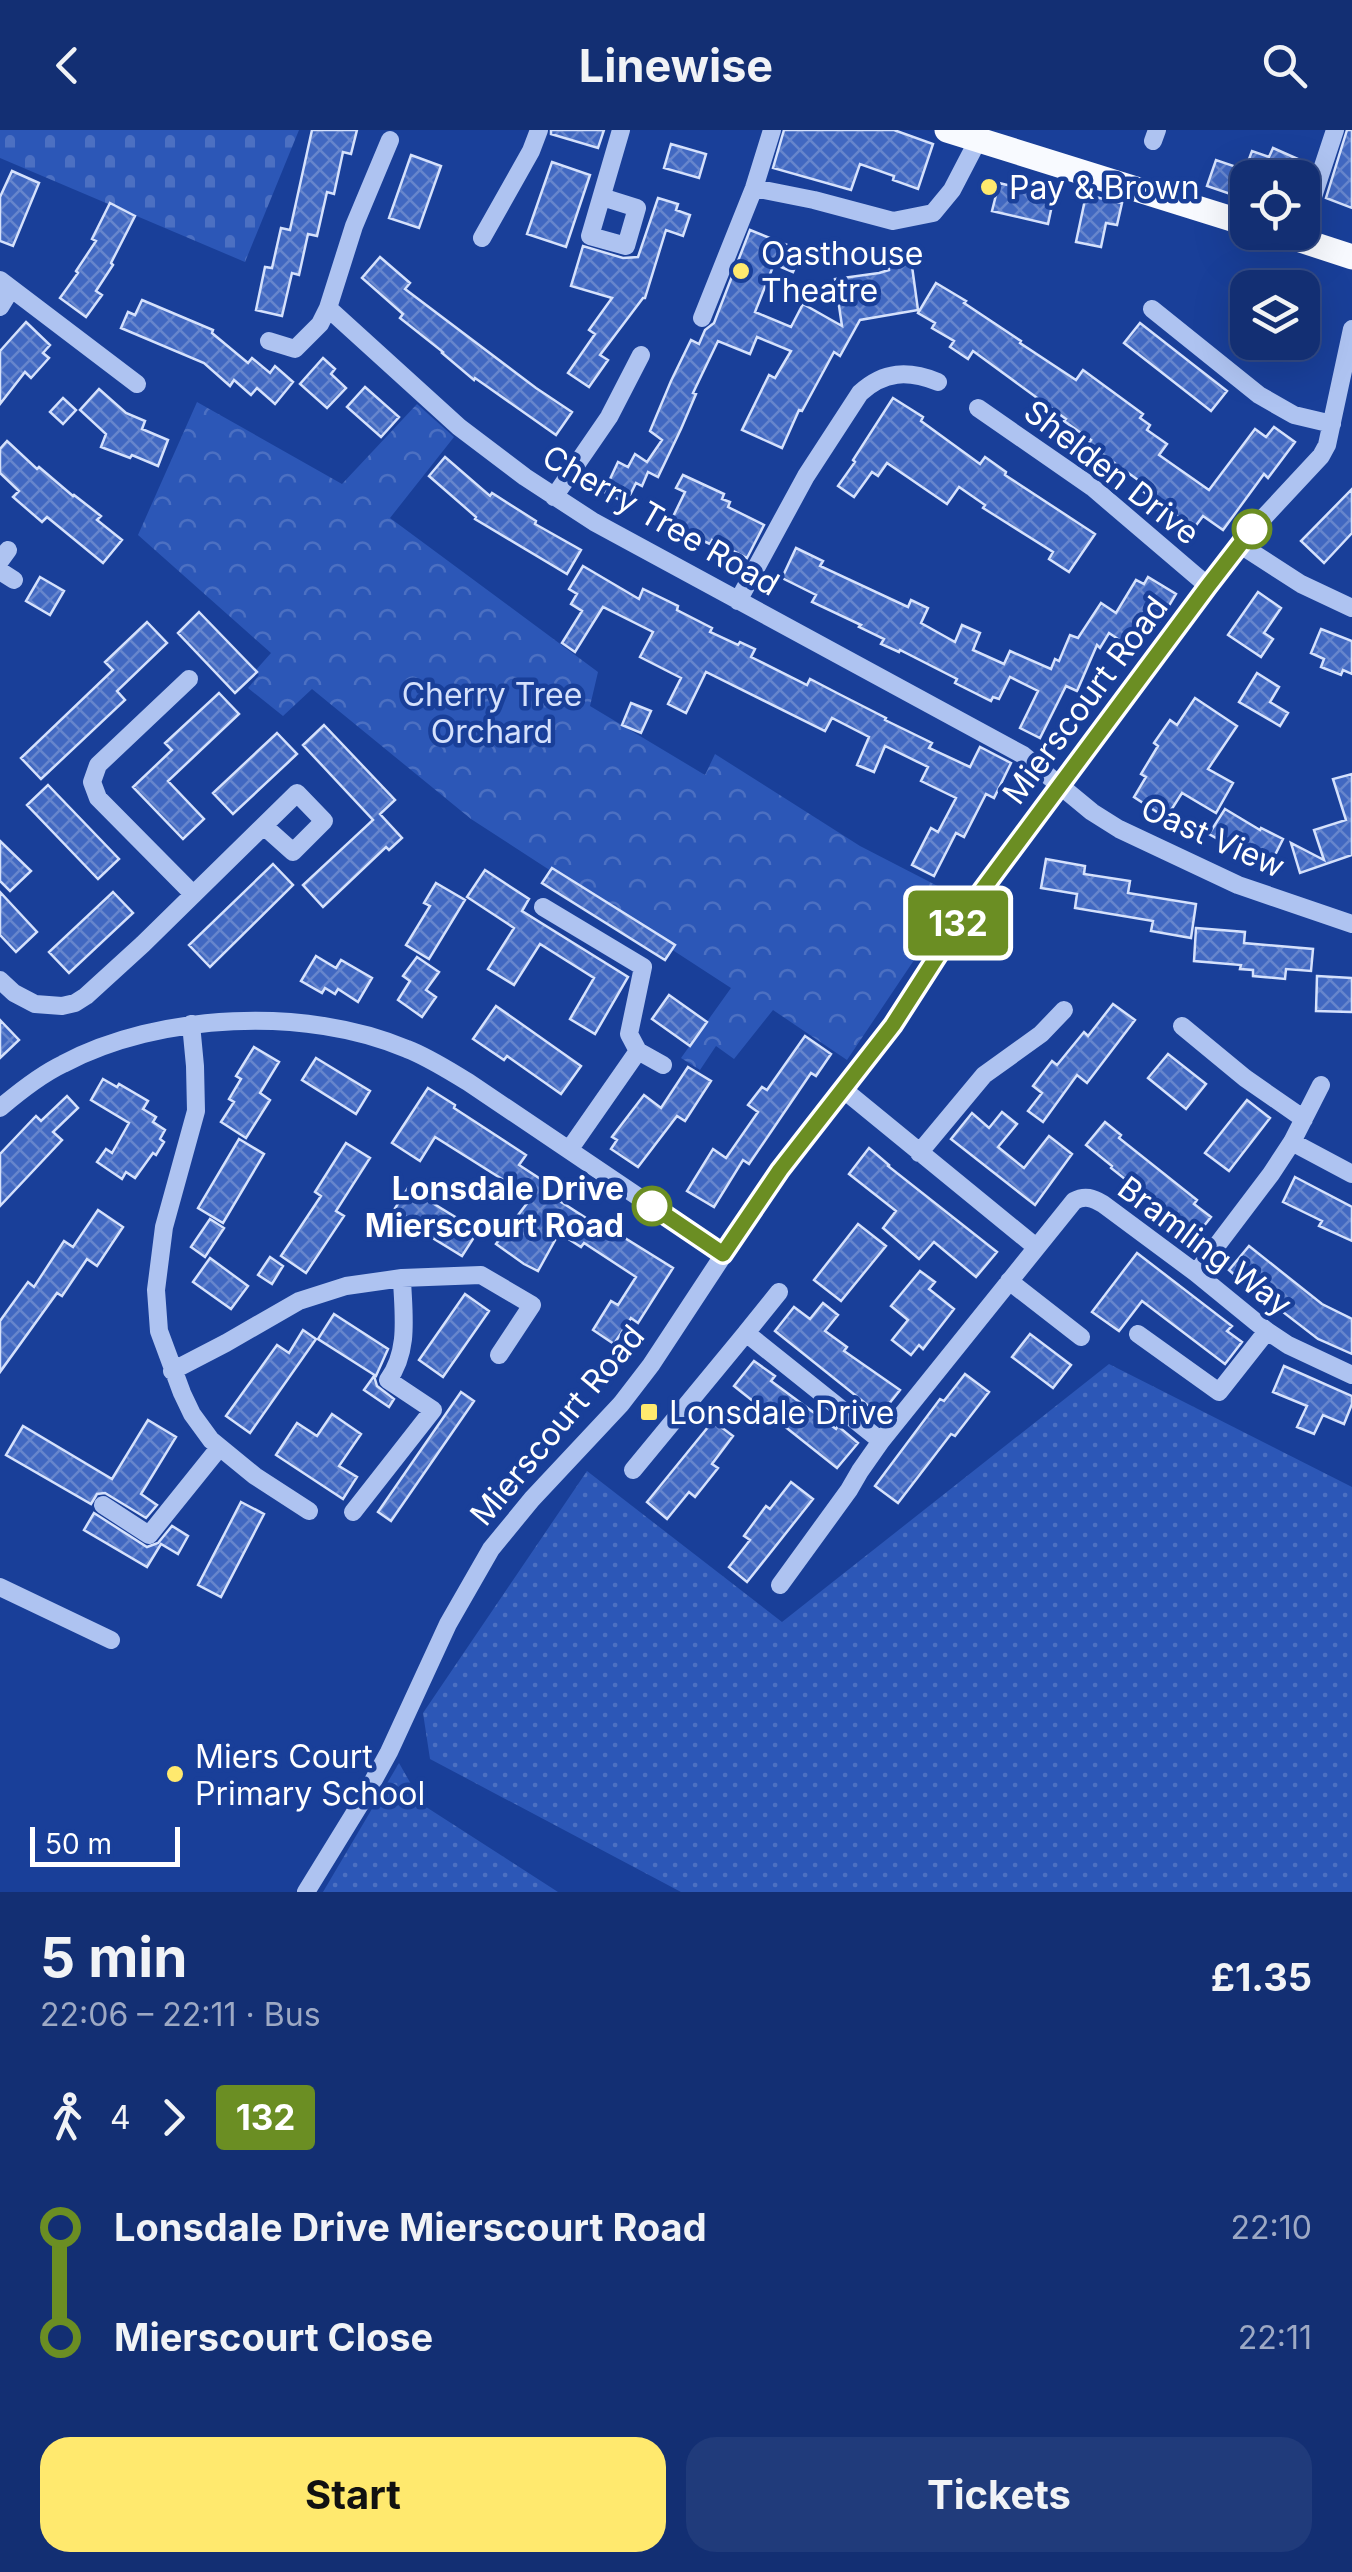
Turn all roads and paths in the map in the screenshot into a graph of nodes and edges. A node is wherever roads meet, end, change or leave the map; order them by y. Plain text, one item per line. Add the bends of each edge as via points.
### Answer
1 (539, 130) edge
2 (621, 130) edge
3 (772, 130) edge
4 (947, 130) edge
5 (1335, 130) edge
6 (390, 140) dead end
7 (978, 140) junction
8 (1320, 169) edge
9 (754, 188) junction
10 (602, 197) dead end
11 (1230, 218) edge
12 (482, 238) dead end
13 (1320, 244) edge
14 (1352, 257) edge
15 (5, 285) edge
16 (0, 307) edge
17 (328, 308) junction
18 (1152, 310) dead end
19 (702, 318) dead end
20 (1352, 329) edge
21 (269, 341) dead end
22 (641, 356) dead end
23 (938, 382) dead end
24 (137, 384) dead end
25 (978, 408) dead end
26 (1332, 424) junction
27 (554, 497) junction
28 (1239, 544) junction
29 (1208, 586) junction
30 (738, 601) junction
31 (1352, 608) edge
32 (189, 679) dead end
33 (1060, 786) junction
34 (265, 826) dead end
35 (194, 894) junction
36 (543, 906) dead end
37 (1352, 924) edge
38 (0, 980) edge
39 (1064, 1010) dead end
40 (191, 1024) junction
41 (1182, 1026) dead end
42 (638, 1051) junction
43 (664, 1065) dead end
44 (1321, 1084) dead end
45 (844, 1090) junction
46 (0, 1108) edge
47 (1304, 1119) junction
48 (1292, 1142) junction
49 (569, 1150) junction
50 (919, 1153) junction
51 (1352, 1174) edge
52 (1036, 1247) junction
53 (723, 1254) junction
54 (1196, 1273) junction
55 (402, 1278) junction
56 (1009, 1281) junction
57 (780, 1292) dead end
58 (1267, 1331) junction
59 (746, 1333) junction
60 (1138, 1334) dead end
61 (1081, 1338) dead end
62 (499, 1355) dead end
63 (172, 1371) junction
64 (1352, 1375) edge
65 (882, 1441) junction
66 (219, 1448) junction
67 (632, 1470) dead end
68 (103, 1505) dead end
69 (309, 1511) dead end
70 (353, 1512) dead end
71 (780, 1584) dead end
72 (0, 1587) edge
73 (111, 1640) dead end
74 (306, 1892) edge

1 - 12 street
2 - 10 street
3 - 9 street
4 - 7 main road
5 - 8 street
6 - 17 street
7 - 9 street via 933,213 894,221
7 - 11 main road
9 - 19 street
13 - 14 main road
15 - 16 street
15 - 24 street
17 - 21 street via 294,349
17 - 27 street, Cherry Tree Road via 460,426
18 - 26 street via 1259,395 1294,415
20 - 26 street, Mierscourt Road
22 - 27 street
23 - 30 street via 914,374 886,376 860,393
25 - 29 street, Shelden Drive via 1092,487
26 - 28 street, Mierscourt Road via 1313,466
27 - 30 street, Cherry Tree Road
28 - 29 street, Mierscourt Road
28 - 31 street
29 - 33 street, Mierscourt Road
30 - 33 street, Cherry Tree Road via 1023,755
32 - 35 street via 98,765 92,782 98,798
33 - 37 street, Oast View via 1153,846 1238,885
33 - 45 street, Mierscourt Road
34 - 35 street
35 - 38 street via 75,1002 35,1004
36 - 42 street via 644,967 628,1034
39 - 50 street via 984,1076
40 - 46 street via 63,1063
40 - 49 street via 284,1022 391,1043 468,1082
40 - 63 street via 196,1111 164,1227 156,1290 159,1331
41 - 47 street
42 - 43 street
42 - 49 street
44 - 47 street
45 - 50 street
45 - 53 street, Mierscourt Road
47 - 48 street
48 - 51 street
48 - 54 street
49 - 53 street
50 - 52 street
52 - 54 street, Bramling Way via 1074,1202 1087,1197
52 - 56 street, Bramling Way
53 - 74 street, Mierscourt Road via 621,1404 491,1549 389,1752
54 - 58 street, Bramling Way
55 - 62 street via 481,1275 532,1305
55 - 63 street via 321,1292
55 - 70 street via 401,1355 388,1380 433,1410
56 - 61 street
56 - 65 street, Bramling Way
57 - 59 street
58 - 60 street via 1219,1392
58 - 64 street, Bramling Way
59 - 65 street
59 - 67 street
63 - 66 street via 192,1414
65 - 71 street, Bramling Way
66 - 68 street via 149,1534
66 - 69 street
72 - 73 street

